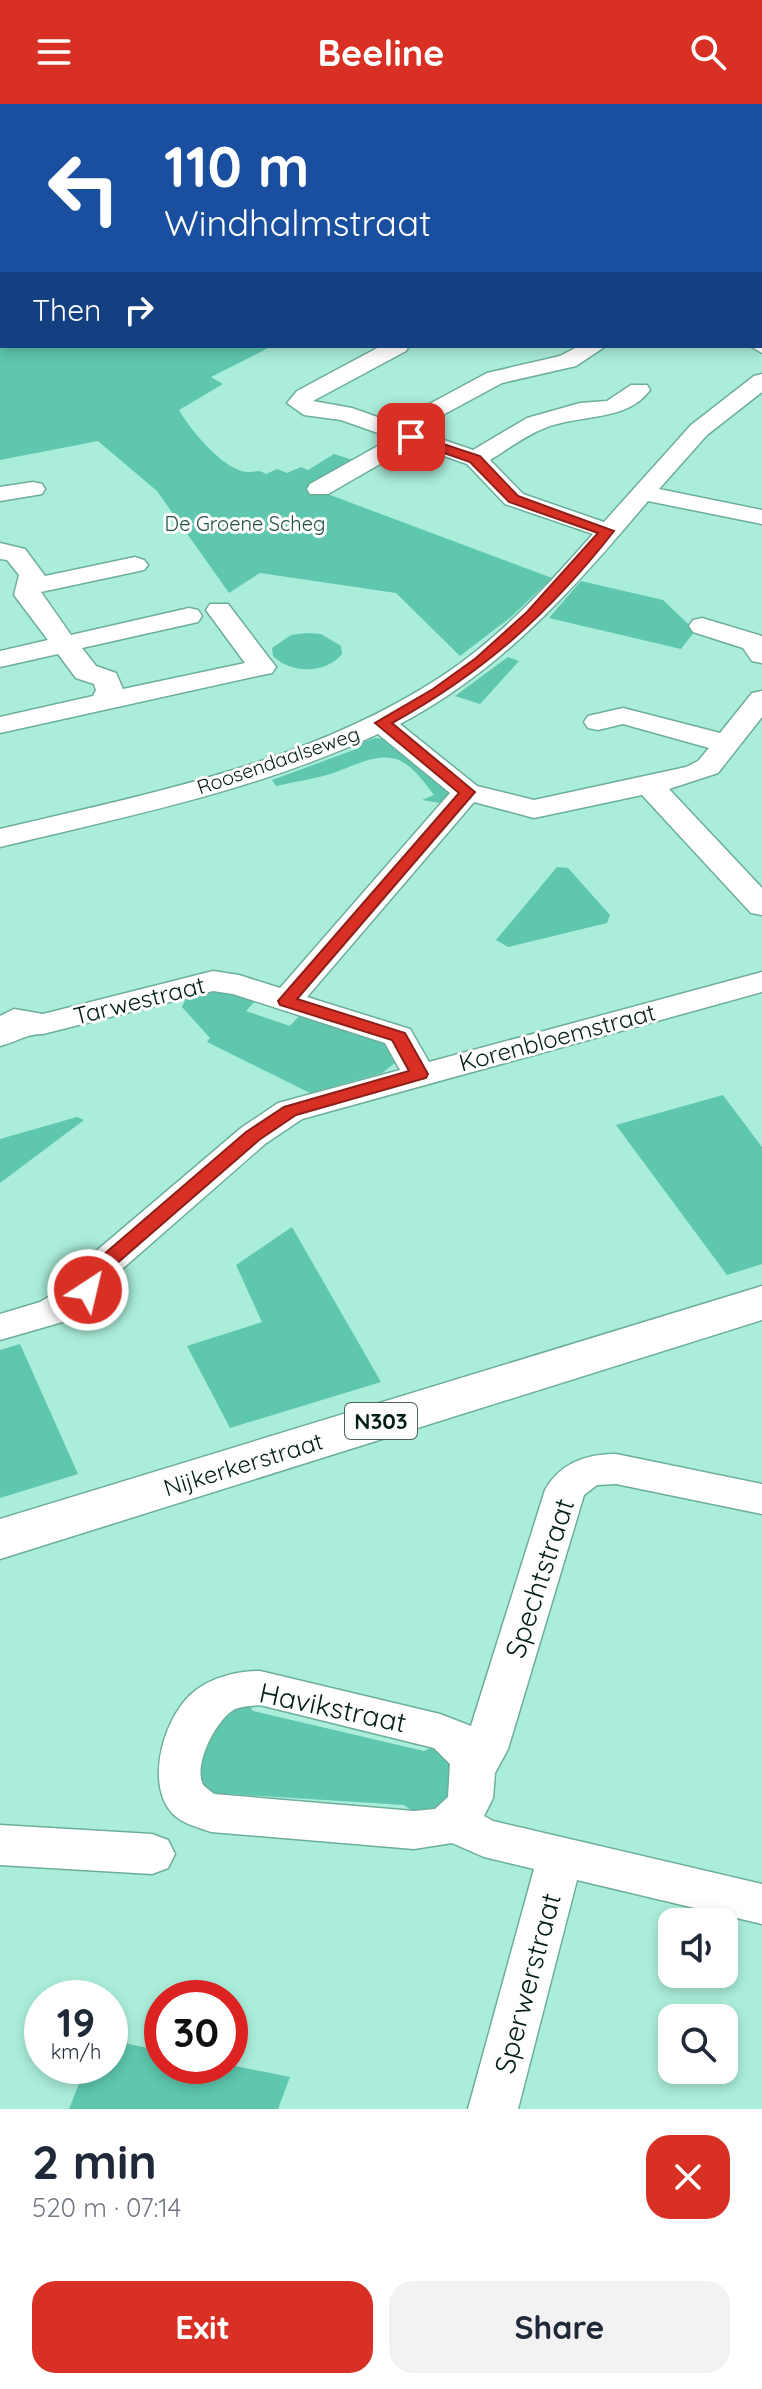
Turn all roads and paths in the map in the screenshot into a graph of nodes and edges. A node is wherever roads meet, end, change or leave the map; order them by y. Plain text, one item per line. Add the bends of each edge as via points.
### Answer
1 (394, 348) edge
2 (591, 348) edge
3 (762, 381) edge
4 (639, 390) dead end
5 (403, 435) junction
6 (475, 459) junction
7 (33, 489) dead end
8 (319, 489) dead end
9 (644, 493) junction
10 (0, 494) edge
11 (762, 517) edge
12 (607, 531) junction
13 (0, 551) edge
14 (135, 565) dead end
15 (28, 587) junction
16 (219, 610) dead end
17 (189, 616) dead end
18 (702, 626) dead end
19 (63, 643) junction
20 (759, 645) edge
21 (0, 659) edge
22 (762, 699) edge
23 (103, 702) junction
24 (598, 722) dead end
25 (382, 723) junction
26 (0, 725) edge
27 (728, 744) junction
28 (649, 785) junction
29 (467, 792) junction
30 (0, 838) edge
31 (762, 906) edge
32 (762, 982) edge
33 (286, 1001) junction
34 (0, 1036) edge
35 (419, 1074) junction
36 (762, 1303) edge
37 (0, 1327) edge
38 (762, 1499) edge
39 (0, 1539) edge
40 (474, 1771) junction
41 (454, 1822) junction
42 (0, 1845) edge
43 (152, 1854) dead end
44 (560, 1857) junction
45 (762, 1904) edge
46 (493, 2109) edge

1 - 5 street via 299,403
2 - 5 street via 568,361 495,378 468,390
3 - 9 street, Roosendaalseweg via 692,437
4 - 6 street via 613,407 535,423
5 - 6 street
5 - 8 street
6 - 12 street via 514,499
7 - 10 street
9 - 11 street
9 - 12 street, Roosendaalseweg
12 - 25 street, Roosendaalseweg via 532,615 482,661
13 - 15 street via 16,554 32,575
14 - 15 street
15 - 19 street via 27,595
16 - 23 street via 262,667
17 - 19 street
18 - 20 street
19 - 21 street
19 - 23 street via 86,672 106,679 110,690
22 - 27 street
23 - 26 street
24 - 27 street via 623,716
25 - 29 street
25 - 30 street, Roosendaalseweg via 229,782
27 - 28 street via 717,760 696,773
28 - 29 street via 534,809
28 - 31 street
29 - 33 street
32 - 35 street, Korenbloemstraat
33 - 34 street, Tarwestraat via 239,985 201,983 43,1024 14,1019 12,1029
33 - 35 street via 398,1036
35 - 37 street, Korenbloemstraat via 290,1111 253,1136 108,1261 88,1290 53,1312
36 - 39 main road, Nijkerkerstraat / N303
38 - 40 street, Spechtstraat via 616,1469 600,1468 573,1479 565,1490 486,1749
40 - 41 street via 465,1811
40 - 41 street, Havikstraat via 462,1745 440,1732 260,1688 233,1691 207,1705 178,1763 179,1785 189,1799 215,1814 414,1830
41 - 44 street via 484,1838
42 - 43 street
44 - 45 street
44 - 46 street, Sperwerstraat

